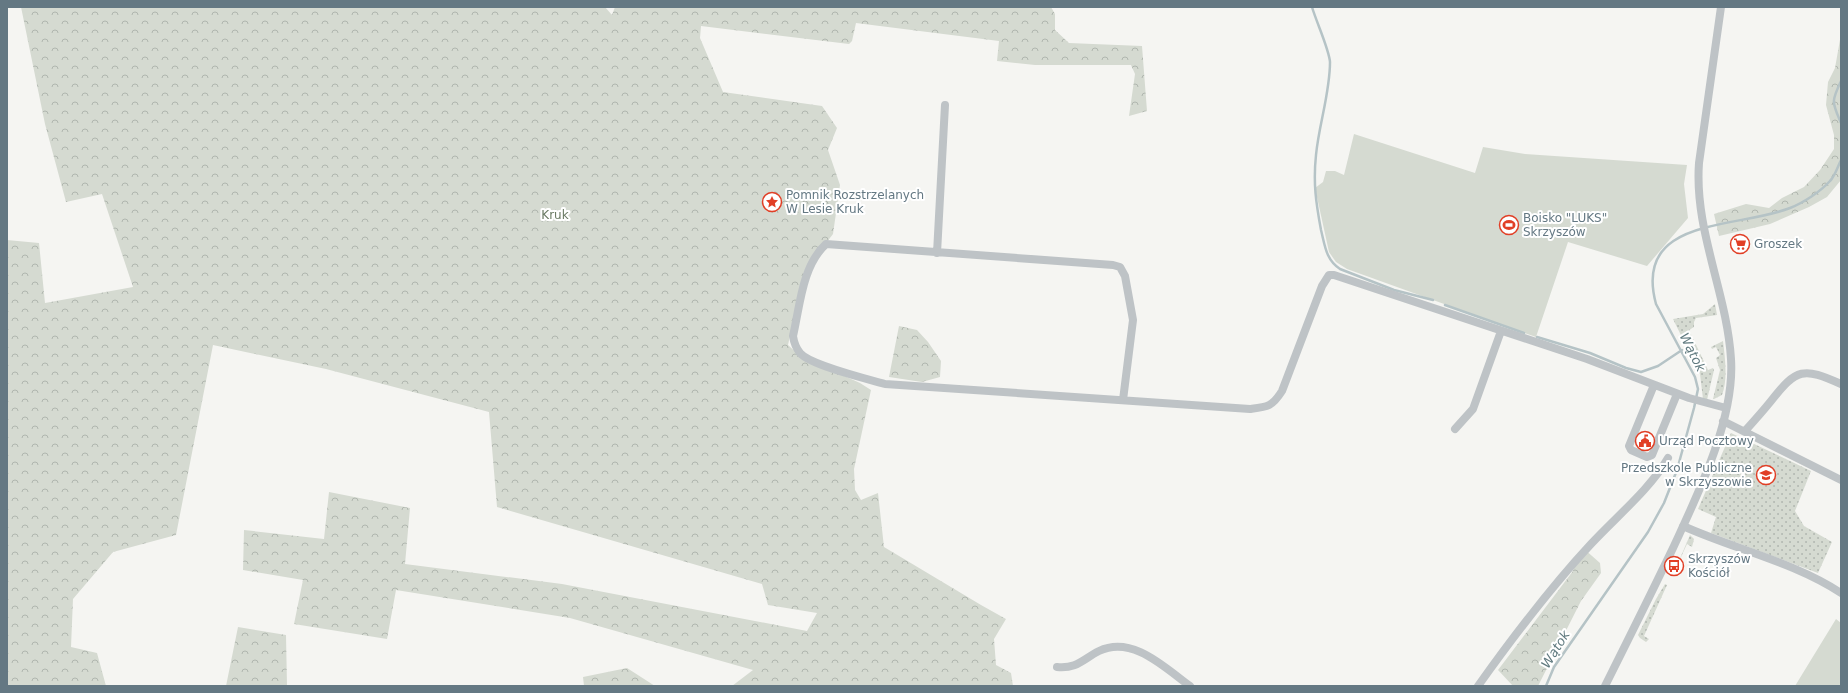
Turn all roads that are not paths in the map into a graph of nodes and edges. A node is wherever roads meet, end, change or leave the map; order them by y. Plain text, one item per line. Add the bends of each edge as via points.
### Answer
1 (1721, 7) edge
2 (945, 105) dead end
3 (937, 253) junction
4 (1501, 331) junction
5 (1841, 384) edge
6 (1654, 385) junction
7 (1677, 394) junction
8 (1123, 400) junction
9 (1726, 408) junction
10 (1723, 421) junction
11 (1455, 428) dead end
12 (1745, 431) junction
13 (1668, 458) dead end
14 (1841, 480) edge
15 (1683, 526) junction
16 (1841, 593) edge
17 (1057, 667) dead end
18 (1190, 686) edge
19 (1478, 686) edge
20 (1605, 686) edge

1 - 9 street via 1699,163 1698,192 1730,348 1732,376
2 - 3 street
3 - 8 street via 1120,267 1125,276 1133,320
3 - 8 street via 826,244 814,259 806,280 793,336 801,354 835,370 885,384
4 - 6 street via 1587,359
4 - 8 street via 1339,276 1329,275 1320,292 1282,392 1272,405 1250,409
4 - 11 street via 1473,409
5 - 12 street via 1812,373 1799,373 1784,384
6 - 7 street
6 - 7 street via 1629,446 1631,450 1646,457 1652,456
7 - 9 street
9 - 10 street
10 - 12 street
10 - 15 street via 1712,458
12 - 14 street
13 - 19 street via 1656,476 1552,588
15 - 16 street via 1700,535 1800,571
15 - 20 street
17 - 18 street via 1074,666 1105,649 1126,648 1140,651

